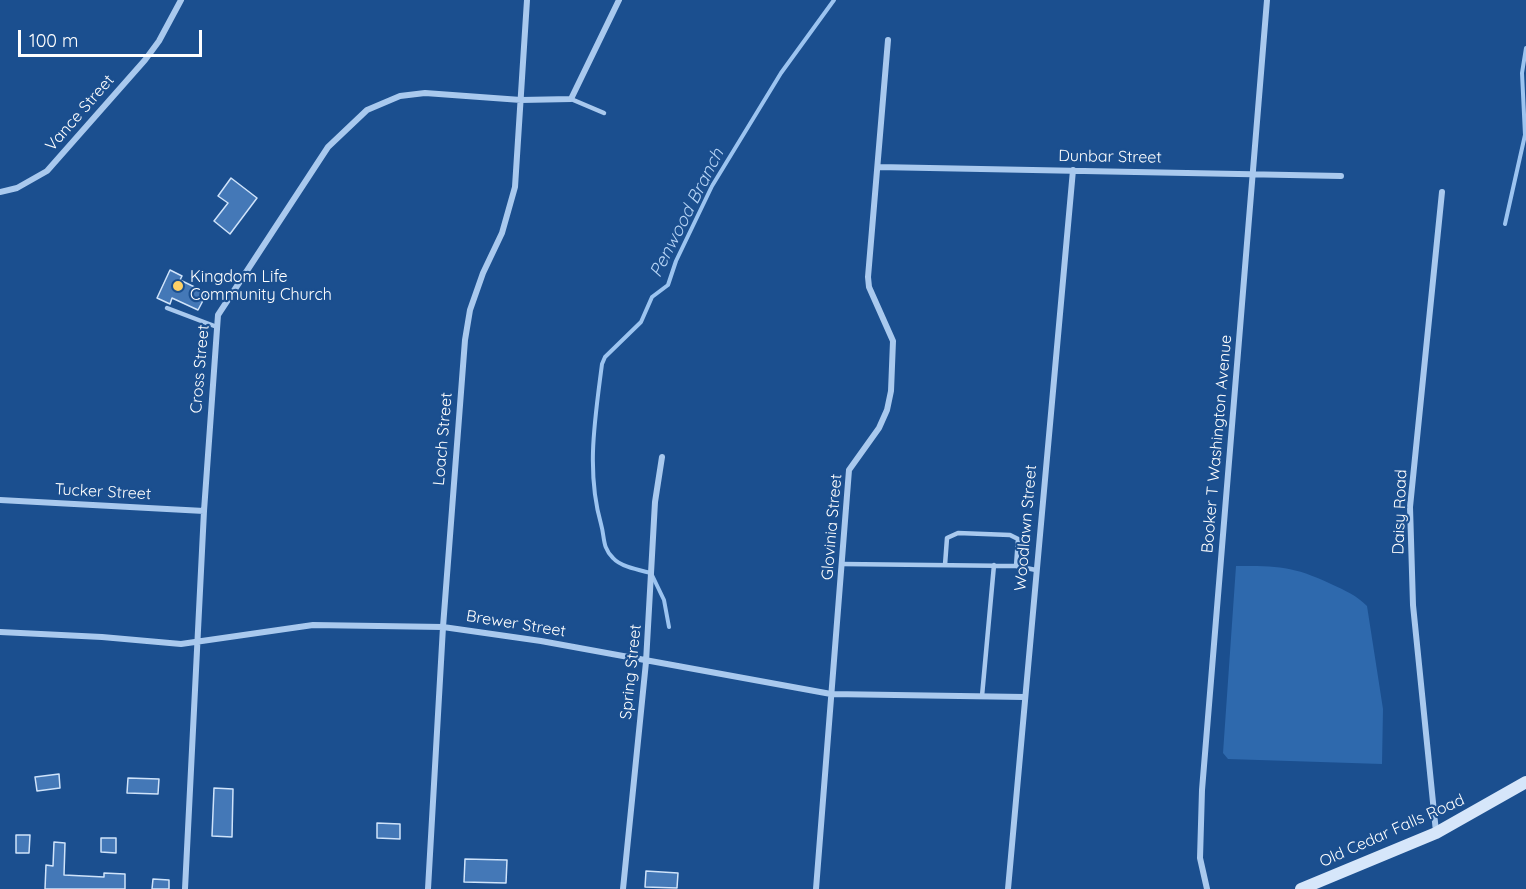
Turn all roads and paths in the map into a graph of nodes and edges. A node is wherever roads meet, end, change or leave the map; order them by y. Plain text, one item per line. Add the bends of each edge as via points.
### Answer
1 (181, 0) edge
2 (527, 0) edge
3 (619, 0) edge
4 (1267, 0) edge
5 (888, 40) dead end
6 (571, 99) junction
7 (521, 100) junction
8 (604, 113) dead end
9 (878, 167) junction
10 (1072, 170) junction
11 (1253, 174) junction
12 (1341, 176) dead end
13 (0, 192) edge
14 (1442, 192) dead end
15 (167, 308) dead end
16 (217, 327) junction
17 (662, 457) dead end
18 (0, 500) edge
19 (204, 511) junction
20 (842, 564) junction
21 (945, 565) junction
22 (994, 565) junction
23 (1016, 566) junction
24 (1036, 570) junction
25 (443, 627) junction
26 (0, 632) edge
27 (198, 643) junction
28 (646, 662) junction
29 (831, 694) junction
30 (982, 696) junction
31 (1024, 697) junction
32 (1526, 782) edge
33 (1436, 833) junction
34 (185, 889) edge
35 (428, 889) edge
36 (623, 889) edge
37 (816, 889) edge
38 (1008, 889) edge
39 (1207, 889) edge
40 (1301, 889) edge

1 - 13 street, Vance Street via 145,60 47,171 17,188
2 - 7 street, Loach Street
3 - 6 street
4 - 11 street, Booker T Washington Avenue
5 - 9 street, Glovinia Street
6 - 7 street, Cross Street
6 - 8 lane
7 - 16 street, Cross Street via 425,93 400,96 366,110 328,147 218,315
7 - 25 street, Loach Street via 515,187 467,326
9 - 10 street, Dunbar Street
9 - 20 street, Glovinia Street via 868,276 869,287 894,341 891,391 879,428 849,471
10 - 11 street, Dunbar Street
10 - 24 street, Woodlawn Street
11 - 12 street, Dunbar Street
11 - 39 street, Booker T Washington Avenue via 1202,790 1200,858
14 - 33 street, Daisy Road via 1410,507 1413,605
15 - 16 lane
16 - 19 street, Cross Street
17 - 28 street, Spring Street via 655,502
18 - 19 street, Tucker Street
19 - 27 street, Cross Street
20 - 21 lane
20 - 29 street, Glovinia Street
21 - 22 lane
21 - 23 lane via 947,538 958,533 1010,535 1018,539
22 - 23 lane
22 - 30 lane
23 - 24 lane
24 - 31 street, Woodlawn Street
25 - 27 street, Brewer Street via 313,625
25 - 28 street, Brewer Street
25 - 35 street, Loach Street
26 - 27 street, Brewer Street
27 - 34 street, Cross Street
28 - 29 street, Brewer Street
28 - 36 street, Spring Street
29 - 30 street, Brewer Street
29 - 37 street, Glovinia Street
30 - 31 street, Brewer Street
31 - 38 street, Woodlawn Street
32 - 33 street, Old Cedar Falls Road
33 - 40 street, Old Cedar Falls Road

